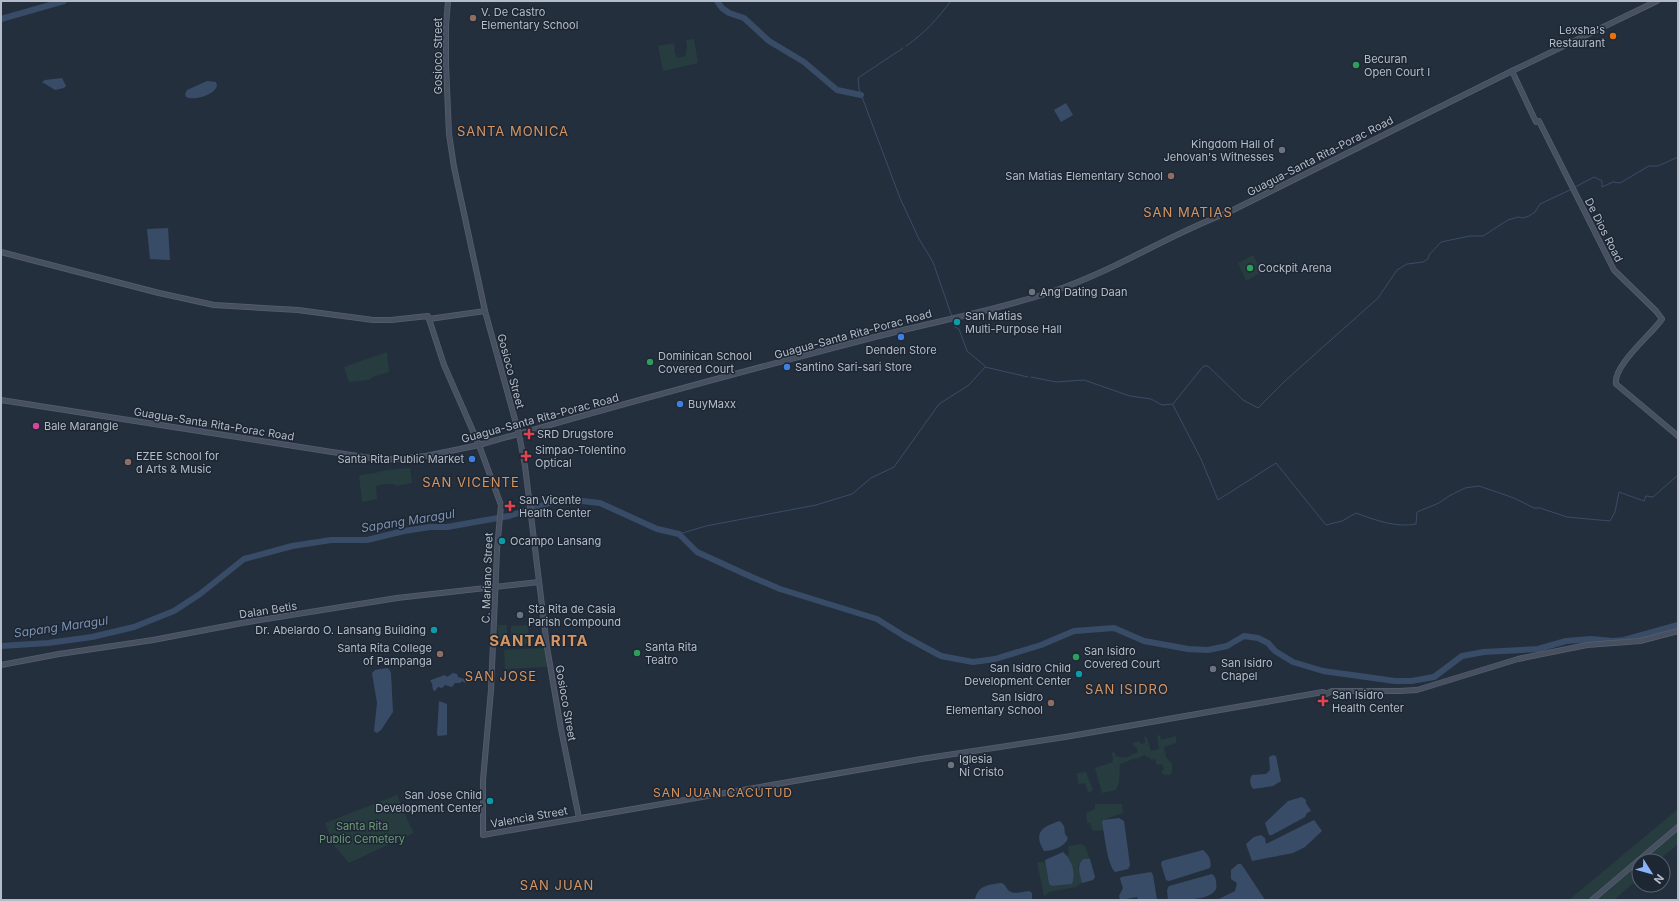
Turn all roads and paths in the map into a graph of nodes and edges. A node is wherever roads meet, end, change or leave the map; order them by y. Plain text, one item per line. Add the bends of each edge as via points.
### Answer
1 (448, 1) edge
2 (1656, 1) edge
3 (1512, 71) junction
4 (1, 252) edge
5 (485, 311) junction
6 (429, 319) junction
7 (1, 400) edge
8 (519, 434) junction
9 (1678, 436) edge
10 (479, 445) junction
11 (539, 582) junction
12 (495, 586) junction
13 (1678, 631) edge
14 (1, 665) edge
15 (579, 818) junction
16 (1678, 827) edge
17 (483, 835) joint
18 (1592, 900) edge

1 - 5 street, Gosioco Street via 446,65 449,134
2 - 3 street, Guagua-Santa Rita-Porac Road
3 - 8 street, Guagua-Santa Rita-Porac Road via 1240,206 1056,291
3 - 9 street, De Dios Road via 1614,270 1662,319 1622,365 1616,376 1616,384
4 - 6 street via 214,305 298,310 373,320 428,316
5 - 6 street
5 - 8 street, Gosioco Street
6 - 10 street, C. Mariano Street via 446,369
7 - 10 street, Guagua-Santa Rita-Porac Road via 383,460 426,456
8 - 10 street, Guagua-Santa Rita-Porac Road
8 - 11 street, Gosioco Street via 531,505
10 - 12 street, C. Mariano Street via 501,505
11 - 12 street, Dalan Betis
11 - 15 street, Gosioco Street via 547,648
12 - 14 street, Dalan Betis via 397,598
12 - 17 street, C. Mariano Street via 491,690 483,787
13 - 15 street, Valencia Street via 1640,641 1587,645 1518,659 1417,690 1332,691 1326,694 1323,692
15 - 17 street, Valencia Street
16 - 18 street

